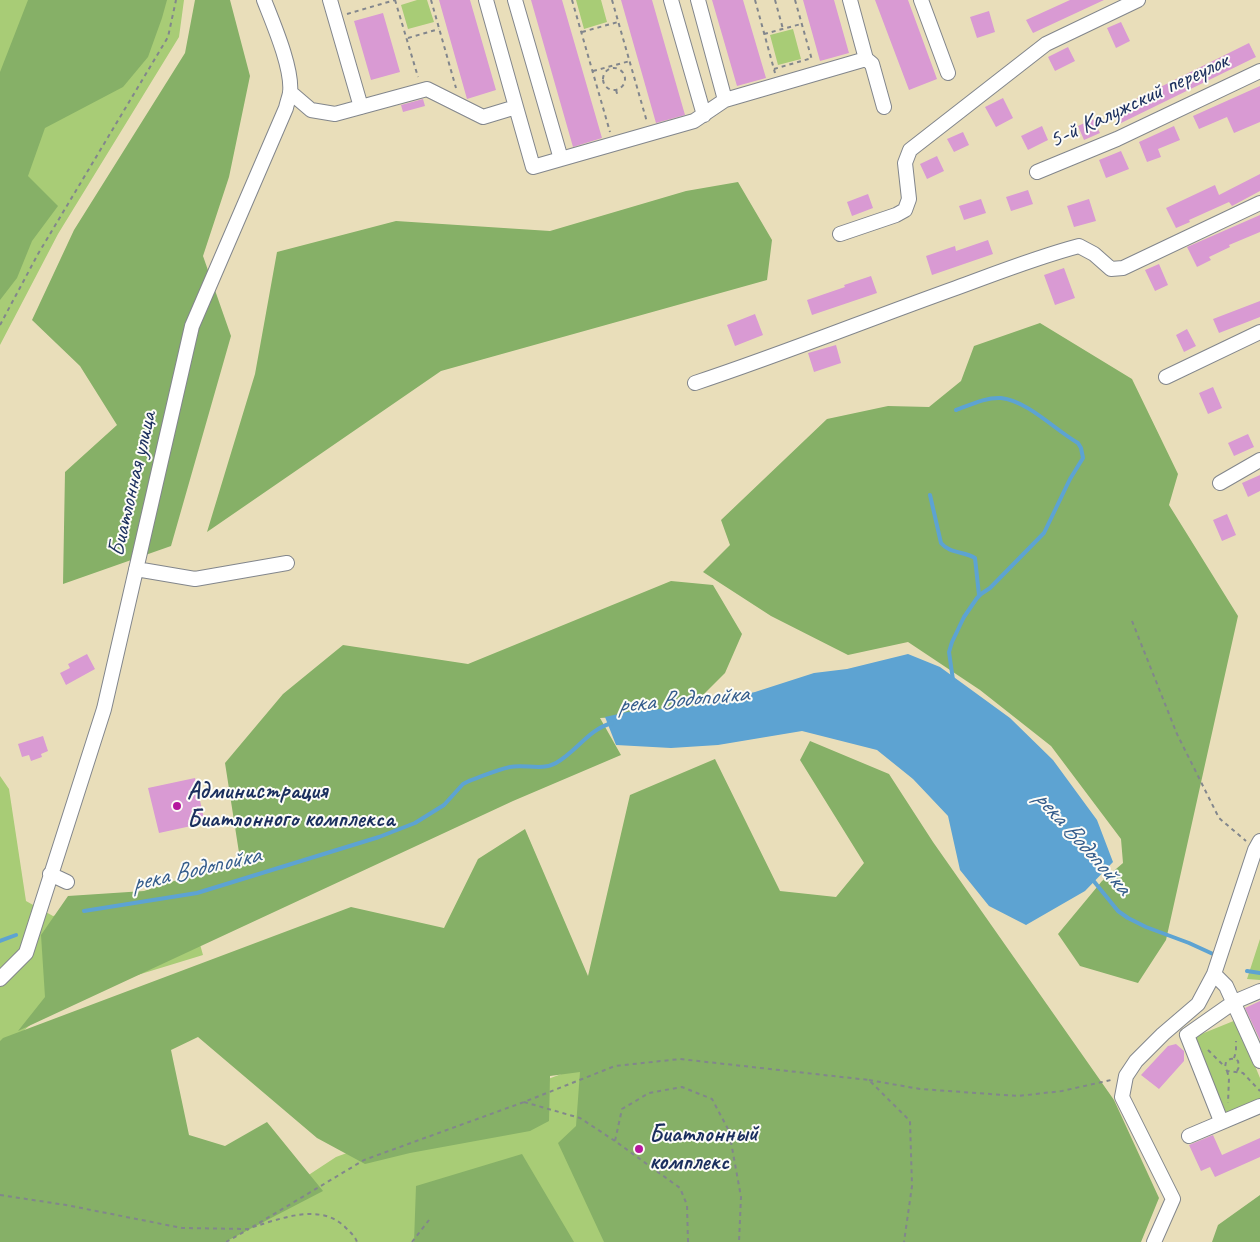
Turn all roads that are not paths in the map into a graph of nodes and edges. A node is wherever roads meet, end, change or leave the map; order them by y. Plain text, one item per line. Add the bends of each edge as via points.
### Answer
1 (264, 0) edge
2 (330, 0) edge
3 (486, 0) edge
4 (514, 0) edge
5 (671, 0) edge
6 (698, 0) edge
7 (850, 0) edge
8 (921, 0) edge
9 (1138, 0) edge
10 (866, 59) junction
11 (1260, 71) edge
12 (948, 73) dead end
13 (290, 92) junction
14 (725, 100) junction
15 (361, 107) junction
16 (516, 107) junction
17 (884, 107) dead end
18 (704, 116) junction
19 (561, 160) junction
20 (1037, 172) dead end
21 (1260, 204) edge
22 (840, 234) dead end
23 (1260, 332) edge
24 (1166, 377) dead end
25 (694, 383) dead end
26 (1260, 460) edge
27 (1220, 483) dead end
28 (287, 563) dead end
29 (136, 569) junction
30 (1257, 845) edge
31 (50, 874) junction
32 (67, 882) dead end
33 (1214, 974) junction
34 (0, 979) edge
35 (1260, 991) edge
36 (1234, 1002) junction
37 (1260, 1061) edge
38 (1260, 1106) edge
39 (1222, 1121) junction
40 (1189, 1136) dead end
41 (1154, 1242) edge

1 - 13 street, Биатлонная улица via 281,42
2 - 15 street
3 - 16 street
4 - 19 street
5 - 18 street
6 - 14 street
7 - 10 street
8 - 12 street
9 - 22 street via 1046,44 910,150 905,163 909,199 905,210
10 - 14 street
10 - 17 street via 872,64
11 - 20 street, 5-й Калужский переулок via 1117,139
13 - 15 street via 311,110 335,114
13 - 29 street, Биатлонная улица via 273,140 192,326
14 - 18 street
15 - 16 street via 431,89 483,117
16 - 19 street via 533,167
18 - 19 street
21 - 25 street via 1123,268 1111,269 1079,246 1048,254 790,351
23 - 24 street
26 - 27 street
28 - 29 street via 195,578
29 - 31 street, Биатлонная улица via 104,709
30 - 33 street
31 - 32 street
31 - 34 street, Биатлонная улица via 26,952
33 - 36 street via 1226,986
33 - 41 street via 1198,1004 1163,1034 1126,1076 1122,1097 1172,1199
35 - 36 street
36 - 37 street
36 - 39 street via 1187,1034
38 - 39 street
39 - 40 street

